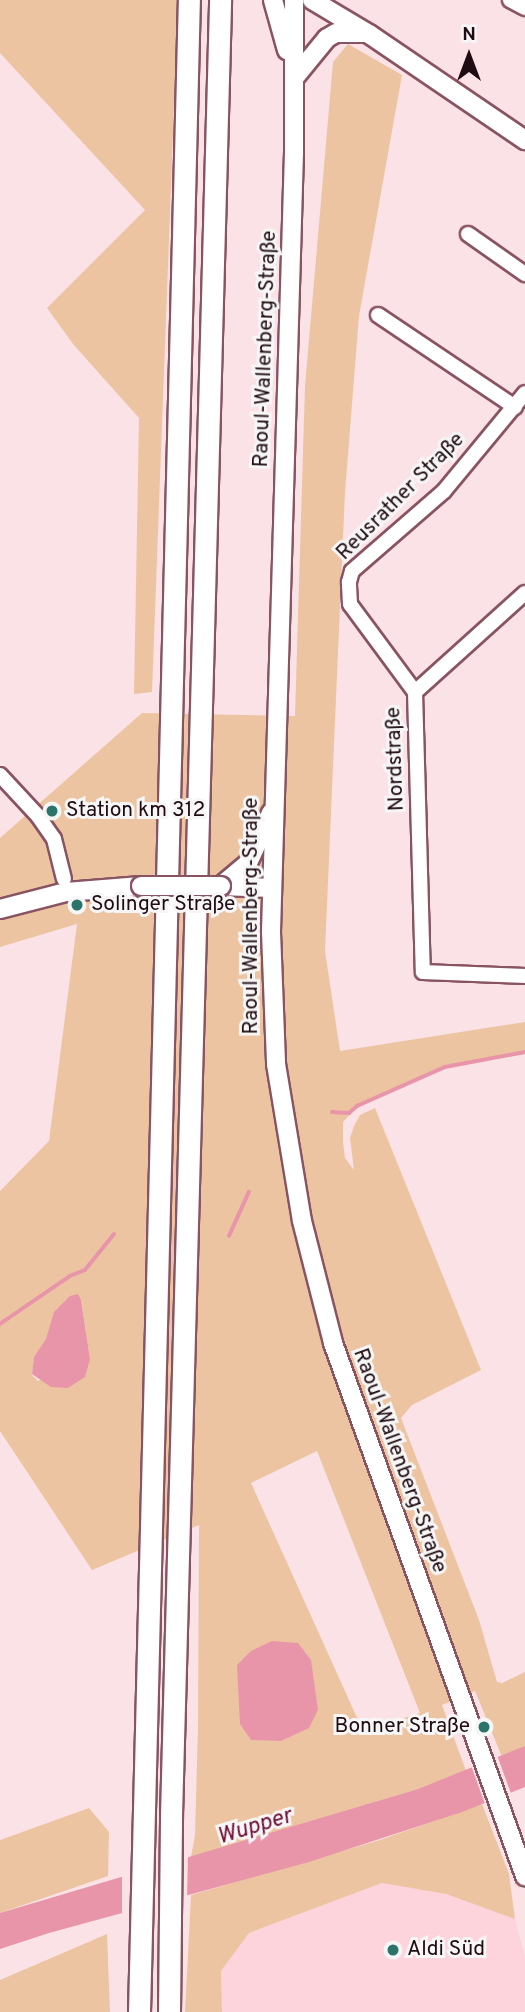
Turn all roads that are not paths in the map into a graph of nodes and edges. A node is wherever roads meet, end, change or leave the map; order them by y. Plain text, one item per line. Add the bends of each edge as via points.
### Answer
1 (189, 0) edge
2 (220, 0) edge
3 (273, 0) edge
4 (294, 0) edge
5 (312, 0) edge
6 (510, 0) edge
7 (525, 8) edge
8 (369, 34) junction
9 (295, 77) junction
10 (525, 141) edge
11 (468, 234) dead end
12 (525, 274) edge
13 (378, 315) dead end
14 (525, 393) edge
15 (515, 407) junction
16 (525, 593) edge
17 (415, 692) junction
18 (0, 775) edge
19 (275, 806) junction
20 (64, 879) dead end
21 (221, 886) junction
22 (272, 888) junction
23 (0, 909) edge
24 (525, 976) edge
25 (525, 1877) edge
26 (139, 2012) edge
27 (169, 2012) edge

1 - 26 highway
2 - 27 highway
3 - 9 main road
4 - 9 main road, Raoul-Wallenberg-Straße
5 - 8 main road
6 - 7 street
8 - 9 main road via 327,37
8 - 10 main road
9 - 19 main road, Raoul-Wallenberg-Straße
11 - 12 street
13 - 15 street
14 - 15 street, Reusrather Straße
15 - 17 street, Reusrather Straße via 444,491 352,570 350,604
16 - 17 street, Nordstraße
17 - 24 street, Nordstraße via 423,972
18 - 20 street via 54,839
19 - 21 main road via 248,863
19 - 22 main road, Raoul-Wallenberg-Straße
21 - 22 main road
21 - 23 main road, bridge via 66,891
22 - 25 main road, Raoul-Wallenberg-Straße via 276,1064 317,1288 349,1392

